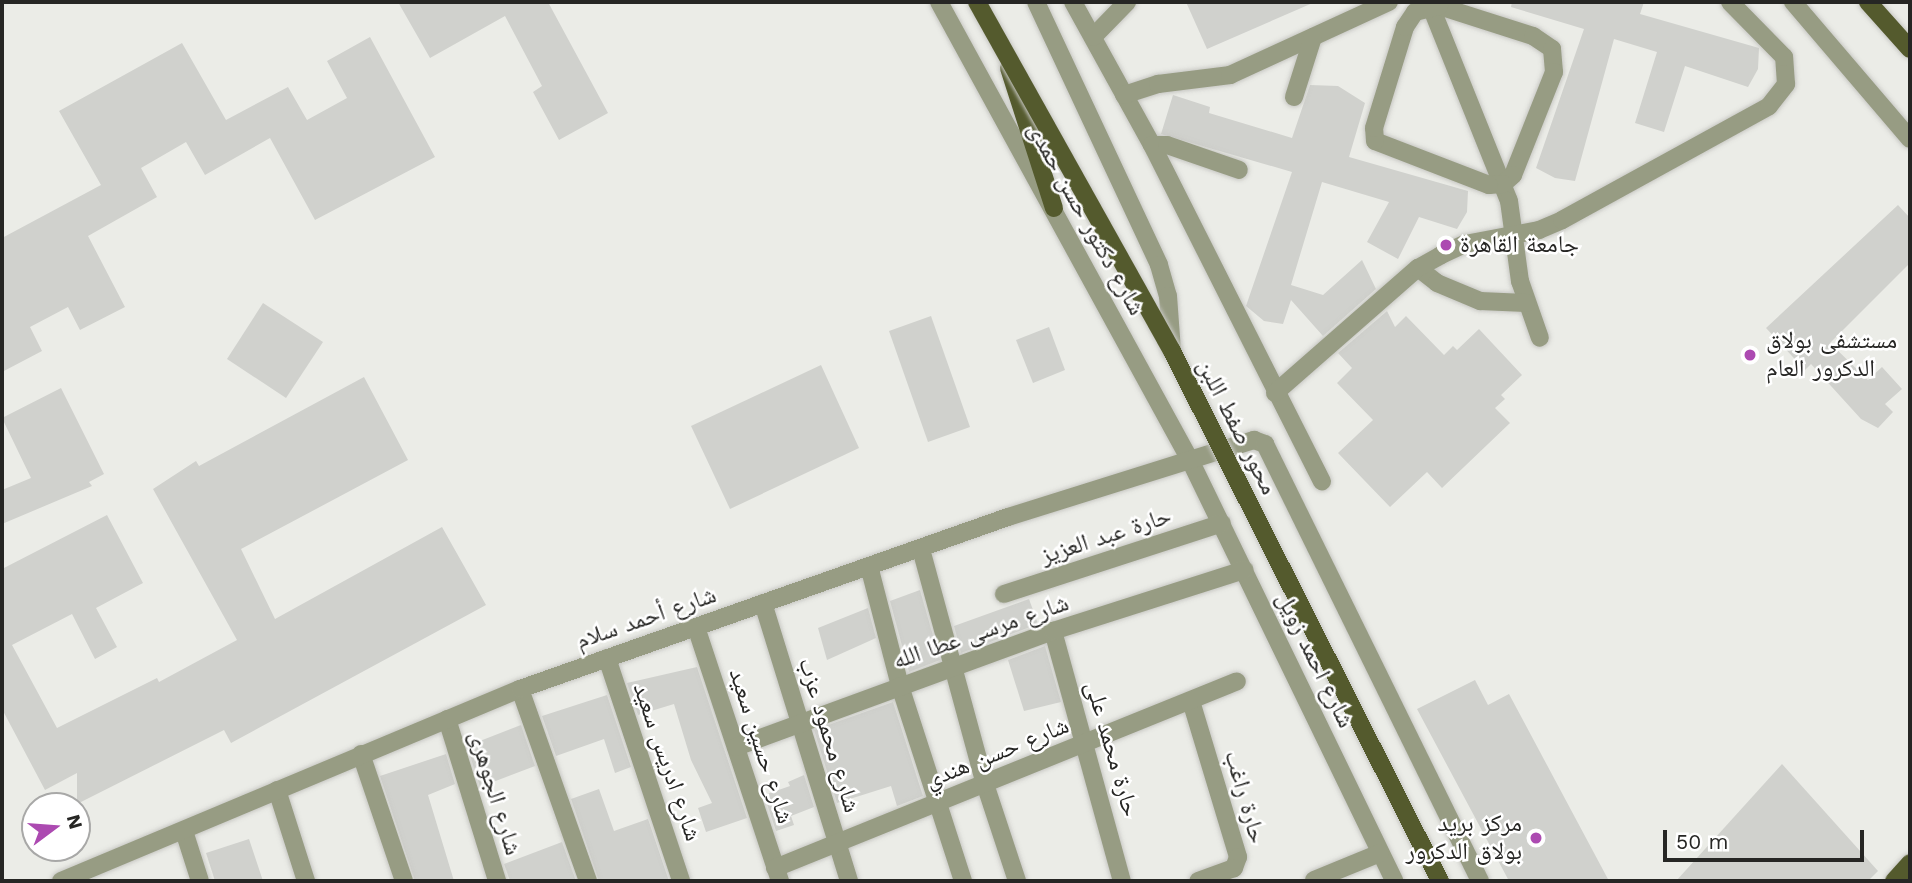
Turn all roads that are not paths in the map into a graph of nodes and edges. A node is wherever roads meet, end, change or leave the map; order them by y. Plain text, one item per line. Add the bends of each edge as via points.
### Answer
1 (939, 2) edge
2 (977, 2) edge
3 (988, 2) edge
4 (1036, 2) edge
5 (1073, 2) edge
6 (1127, 2) edge
7 (1388, 2) edge
8 (1730, 2) edge
9 (1793, 2) edge
10 (1868, 2) edge
11 (1430, 4) edge
12 (1093, 37) junction
13 (1313, 37) junction
14 (1910, 49) edge
15 (1125, 95) junction
16 (1294, 97) dead end
17 (1910, 139) edge
18 (1152, 145) junction
19 (1239, 170) dead end
20 (1503, 184) junction
21 (1054, 208) junction
22 (1516, 235) junction
23 (1418, 268) junction
24 (1526, 303) junction
25 (1540, 338) dead end
26 (1172, 351) junction
27 (1275, 393) junction
28 (1190, 460) junction
29 (1322, 481) dead end
30 (1222, 523) junction
31 (921, 549) junction
32 (869, 566) junction
33 (1244, 570) junction
34 (1004, 594) dead end
35 (763, 603) junction
36 (696, 627) junction
37 (1053, 631) junction
38 (607, 658) junction
39 (952, 667) junction
40 (1237, 681) dead end
41 (901, 686) junction
42 (520, 689) junction
43 (1191, 701) junction
44 (447, 719) junction
45 (800, 723) junction
46 (1085, 744) junction
47 (736, 747) junction
48 (361, 754) junction
49 (985, 784) junction
50 (277, 790) junction
51 (937, 804) junction
52 (184, 831) junction
53 (837, 844) junction
54 (1380, 853) junction
55 (1910, 863) edge
56 (778, 875) edge
57 (1314, 880) edge
58 (61, 881) edge
59 (200, 881) edge
60 (306, 881) edge
61 (404, 881) edge
62 (497, 881) edge
63 (588, 881) edge
64 (681, 881) edge
65 (849, 881) edge
66 (963, 881) edge
67 (1017, 881) edge
68 (1122, 881) edge
69 (1198, 881) edge
70 (1394, 881) edge
71 (1440, 881) edge
72 (1480, 881) edge
73 (1894, 881) edge

1 - 21 street, شارع دكتور حسن حمدى
2 - 26 main road, محور صفط اللبن, bridge
3 - 21 main road
4 - 26 street via 1159,265 1168,296
5 - 12 street
6 - 12 street
7 - 13 street
8 - 22 street via 1784,57 1788,70 1780,96 1562,220
9 - 17 street
10 - 14 main road
11 - 20 street
11 - 20 street via 1533,36 1552,49 1554,72 1513,175
11 - 20 street via 1415,12 1405,27 1374,128 1375,141 1489,185
12 - 15 street
13 - 15 street via 1230,75 1158,84
13 - 16 street
15 - 18 street
18 - 19 street via 1167,145
18 - 27 street
20 - 22 street
21 - 28 street, شارع دكتور حسن حمدى
22 - 23 street via 1465,244
22 - 24 street
23 - 24 street via 1437,283 1480,301
23 - 27 street
24 - 25 street
26 - 71 main road, محور صفط اللبن, bridge
27 - 29 street
28 - 30 street, شارع احمد زويل
28 - 31 street, شارع أحمد سلام
28 - 72 street, شارع أحمد سلام via 1261,441
30 - 33 street, شارع احمد زويل
30 - 34 street, حارة عبد العزيز
31 - 32 street, شارع أحمد سلام
31 - 39 street
32 - 35 street, شارع أحمد سلام
32 - 41 street
33 - 37 street, شارع مرسى عطا الله
33 - 54 street, شارع احمد زويل
35 - 36 street, شارع أحمد سلام
35 - 45 street, شارع محمود عزب
36 - 38 street, شارع أحمد سلام
36 - 47 street, شارع حسين سعيد
37 - 39 street, شارع مرسى عطا الله
37 - 46 street, حارة محمد على
38 - 42 street, شارع أحمد سلام
38 - 64 street, شارع ادريس سعيد
39 - 41 street, شارع مرسى عطا الله
39 - 49 street
40 - 43 street, شارع حسن هندي
41 - 45 street, شارع مرسى عطا الله
41 - 51 street
42 - 44 street, شارع أحمد سلام
42 - 63 street
43 - 46 street, شارع حسن هندي
43 - 69 street, حارة راغب via 1238,857 1234,868
44 - 48 street, شارع أحمد سلام
44 - 62 street, شارع الجوهرى
45 - 47 street, شارع مرسى عطا الله
45 - 53 street, شارع محمود عزب
46 - 49 street, شارع حسن هندي
46 - 68 street, حارة محمد على
47 - 56 street, شارع حسين سعيد
48 - 50 street, شارع أحمد سلام
48 - 61 street
49 - 51 street, شارع حسن هندي
49 - 67 street
50 - 52 street, شارع أحمد سلام
50 - 60 street
51 - 53 street, شارع حسن هندي
51 - 66 street
52 - 58 street, شارع أحمد سلام
52 - 59 street
53 - 56 street, شارع حسن هندي
53 - 65 street, شارع محمود عزب
54 - 57 street
54 - 70 street, شارع احمد زويل
55 - 73 main road

